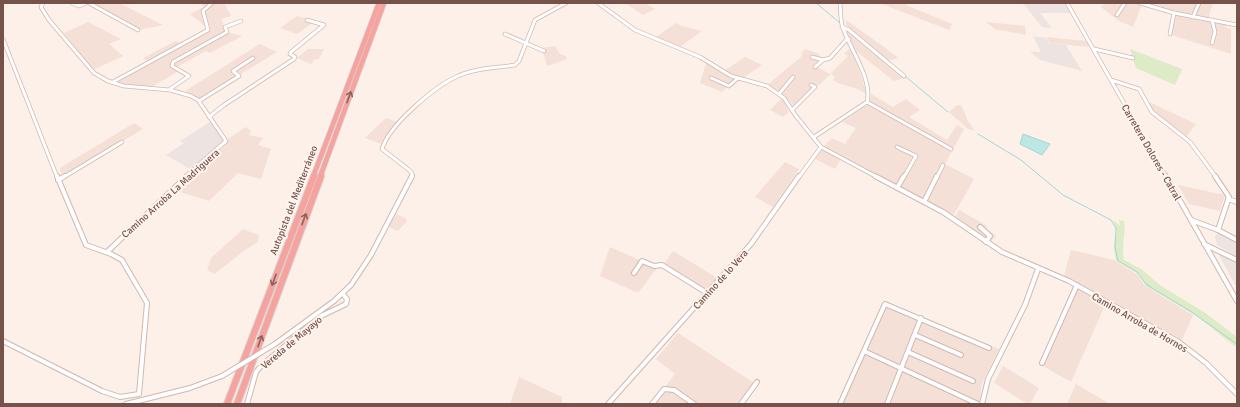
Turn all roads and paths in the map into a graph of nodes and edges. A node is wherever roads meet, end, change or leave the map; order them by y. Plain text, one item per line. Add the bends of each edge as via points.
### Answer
1 (43, 3) edge
2 (72, 3) edge
3 (86, 3) edge
4 (89, 3) edge
5 (212, 3) edge
6 (379, 3) edge
7 (384, 3) edge
8 (566, 3) edge
9 (598, 3) edge
10 (840, 3) edge
11 (1067, 3) edge
12 (1125, 3) edge
13 (1140, 3) edge
14 (1199, 3) edge
15 (1174, 13) junction
16 (1117, 16) dead end
17 (1194, 17) junction
18 (307, 20) dead end
19 (1212, 20) junction
20 (241, 22) dead end
21 (1237, 25) edge
22 (842, 27) junction
23 (138, 30) dead end
24 (505, 34) dead end
25 (1170, 34) dead end
26 (3, 39) edge
27 (849, 39) junction
28 (526, 43) junction
29 (1212, 43) dead end
30 (1094, 49) junction
31 (544, 51) dead end
32 (253, 58) dead end
33 (812, 58) dead end
34 (1133, 58) dead end
35 (823, 60) junction
36 (816, 67) dead end
37 (793, 76) dead end
38 (904, 76) dead end
39 (711, 78) dead end
40 (738, 78) junction
41 (1111, 80) junction
42 (112, 82) junction
43 (811, 85) dead end
44 (170, 89) junction
45 (778, 94) junction
46 (199, 101) junction
47 (867, 102) junction
48 (792, 110) junction
49 (209, 117) junction
50 (814, 137) junction
51 (122, 142) dead end
52 (821, 147) junction
53 (897, 147) dead end
54 (951, 149) dead end
55 (943, 165) dead end
56 (58, 180) junction
57 (897, 188) junction
58 (1228, 199) junction
59 (924, 202) junction
60 (1237, 202) edge
61 (1191, 220) junction
62 (980, 227) dead end
63 (1218, 230) junction
64 (1237, 240) edge
65 (986, 242) junction
66 (1204, 244) junction
67 (106, 252) junction
68 (1237, 260) edge
69 (1038, 268) junction
70 (634, 273) dead end
71 (1077, 285) junction
72 (707, 293) junction
73 (343, 294) junction
74 (1237, 301) edge
75 (921, 318) junction
76 (915, 335) junction
77 (3, 341) edge
78 (989, 348) dead end
79 (864, 351) junction
80 (908, 352) junction
81 (961, 355) dead end
82 (1042, 363) dead end
83 (902, 369) junction
84 (973, 381) dead end
85 (757, 382) dead end
86 (139, 394) junction
87 (1237, 394) edge
88 (139, 403) edge
89 (126, 404) edge
90 (227, 404) edge
91 (237, 404) edge
92 (247, 404) edge
93 (608, 404) edge
94 (652, 404) edge
95 (694, 404) edge
96 (741, 404) edge
97 (840, 404) edge
98 (887, 404) edge
99 (978, 404) edge
100 (982, 404) edge

1 - 42 street, Camino Arroba La Madriguera via 40,7 48,22 63,36 88,68
2 - 3 street via 79,6
4 - 23 street
5 - 42 street via 203,11 208,30
6 -> 90 highway, Autopista del Mediterráneo
91 -> 7 highway, Autopista del Mediterráneo
8 - 28 street via 535,20
9 - 40 street, Camino Arroba de Hornos via 635,30 700,58
10 - 22 street
11 - 30 street, Carretera Dolores - Catral
12 - 16 street
13 - 15 street
14 - 17 street
15 - 17 street
15 - 25 street
17 - 19 street
18 - 49 street via 324,25 291,52 294,59
19 - 21 street
19 - 29 street via 1215,32
20 - 44 street via 225,27 227,32 173,62 172,66 189,76
22 - 27 street
22 - 38 street
24 - 28 street
26 - 56 street
27 - 35 street via 830,58
27 - 47 street via 866,83 869,94
28 - 31 street
28 - 73 street via 515,65 481,70 448,81 404,118 384,142 382,149 409,170 412,178 364,267
30 - 34 street
30 - 41 street, Carretera Dolores - Catral
32 - 46 street via 233,71 239,76
33 - 35 street
35 - 36 street
37 - 45 street
39 - 40 street via 729,86
40 - 45 street, Camino Arroba de Hornos via 767,86
41 - 58 street via 1139,89 1152,112 1190,142 1227,193
41 - 61 street, Carretera Dolores - Catral
42 - 44 street, Camino Arroba La Madriguera via 131,87
43 - 48 street via 815,87
44 - 46 street, Camino Arroba La Madriguera via 185,92
45 - 48 street, Camino Arroba de Hornos
46 - 49 street, Camino Arroba La Madriguera
47 - 50 street
47 - 54 street
48 - 50 street, Camino Arroba de Hornos
49 - 67 street, Camino Arroba La Madriguera via 226,141 224,144 205,158
50 - 52 street, Camino Arroba de Hornos
51 - 56 street
52 - 57 street, Camino Arroba de Hornos
52 - 72 street, Camino de lo Vera via 751,244
53 - 57 street via 916,156
55 - 59 street
56 - 67 street via 86,244
57 - 59 street, Camino Arroba de Hornos
58 - 60 street
58 - 63 street
59 - 65 street, Camino Arroba de Hornos
61 - 63 street
61 - 66 street, Carretera Dolores - Catral
62 - 65 street via 990,236
63 - 64 street
65 - 69 street, Camino Arroba de Hornos
66 - 68 street
66 - 74 street, Carretera Dolores - Catral
67 - 86 street via 122,260 148,303
69 - 71 street, Camino Arroba de Hornos
69 - 100 street via 1025,305 988,379
70 - 72 street via 642,261 654,266 662,265
71 - 82 street
71 - 87 street, Camino Arroba de Hornos via 1188,348
72 - 93 street, Camino de lo Vera
73 - 88 street, bridge via 250,361 222,376
73 - 92 street, Vereda de Mayayo via 347,299 346,304 321,316 262,365 256,372
75 - 76 street
75 - 78 street
75 - 79 street via 885,304
76 - 80 street
76 - 81 street
77 - 86 street via 102,390 120,397
79 - 83 street
79 - 97 street
80 - 83 street
80 - 84 street
83 - 98 street
83 - 99 street
85 - 96 street
86 - 88 street
88 - 89 street
94 - 95 street via 664,389 669,388

